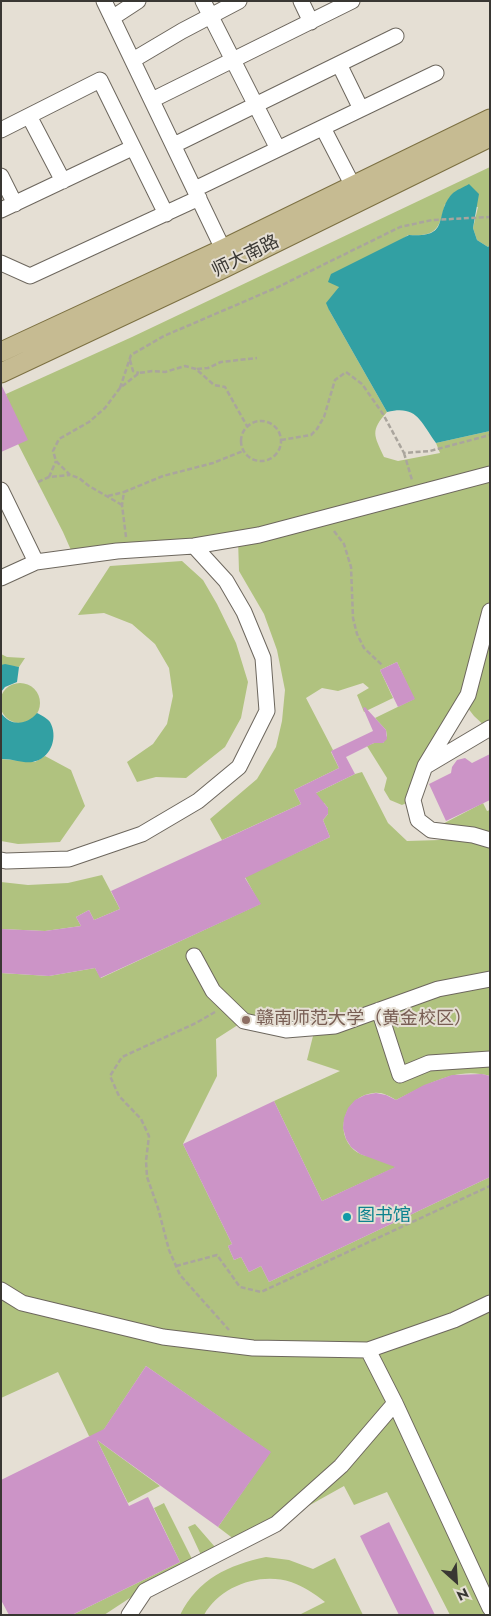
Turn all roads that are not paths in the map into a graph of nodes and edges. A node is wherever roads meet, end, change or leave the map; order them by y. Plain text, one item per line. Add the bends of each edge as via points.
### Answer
1 (104, 1) edge
2 (138, 1) edge
3 (203, 1) edge
4 (239, 1) edge
5 (301, 1) edge
6 (352, 1) edge
7 (210, 15) junction
8 (112, 18) junction
9 (310, 22) junction
10 (396, 36) dead end
11 (132, 60) junction
12 (233, 60) junction
13 (338, 64) junction
14 (436, 72) dead end
15 (152, 100) junction
16 (256, 105) junction
17 (361, 109) junction
18 (28, 116) junction
19 (490, 119) edge
20 (323, 128) junction
21 (1, 130) edge
22 (490, 137) edge
23 (174, 145) junction
24 (132, 148) junction
25 (278, 149) junction
26 (1, 176) edge
27 (63, 181) junction
28 (353, 186) junction
29 (197, 194) junction
30 (8, 207) edge
31 (166, 214) junction
32 (223, 249) junction
33 (1, 263) edge
34 (1, 352) edge
35 (1, 373) edge
36 (490, 474) edge
37 (1, 490) edge
38 (194, 546) junction
39 (36, 562) junction
40 (1, 578) edge
41 (490, 611) edge
42 (490, 728) edge
43 (425, 766) junction
44 (490, 840) edge
45 (1, 860) edge
46 (194, 956) dead end
47 (490, 979) edge
48 (379, 1010) junction
49 (490, 1059) edge
50 (1, 1290) edge
51 (490, 1303) edge
52 (368, 1350) junction
53 (395, 1403) junction
54 (490, 1608) edge
55 (129, 1615) edge

1 - 8 street
2 - 8 street
3 - 7 street
4 - 7 street
5 - 9 street
6 - 9 street
7 - 11 street
7 - 12 street
8 - 11 street
9 - 12 street
10 - 13 street
11 - 15 street
12 - 15 street
12 - 16 street
13 - 16 street
13 - 17 street
14 - 17 street
15 - 23 street
16 - 23 street
16 - 25 street
17 - 20 street
18 - 21 street
18 - 24 street via 100,80
18 - 27 street
19 - 28 main road, 师大南路
20 - 25 street
20 - 28 street
22 - 35 main road, 师大南路
23 - 29 street
24 - 27 street
24 - 31 street
25 - 29 street
26 - 30 street
27 - 30 street
28 - 32 main road, 师大南路
29 - 31 street
29 - 32 street
31 - 33 street via 30,276
32 - 34 main road, 师大南路
36 - 38 street via 259,535
37 - 39 street
38 - 39 street
38 - 45 street via 226,581 244,612 263,658 267,711 239,767 198,801 142,834 69,860
39 - 40 street
41 - 43 street via 468,695
42 - 43 street
43 - 44 street via 413,800 418,820 431,830 473,834
46 - 48 street via 213,991 244,1021 286,1030 335,1026
47 - 48 street via 438,989
48 - 49 street via 400,1075 429,1063
50 - 52 street via 22,1303 163,1337 243,1346
51 - 52 street via 454,1320
52 - 53 street
53 - 54 street
53 - 55 street via 341,1466 276,1524 144,1590

